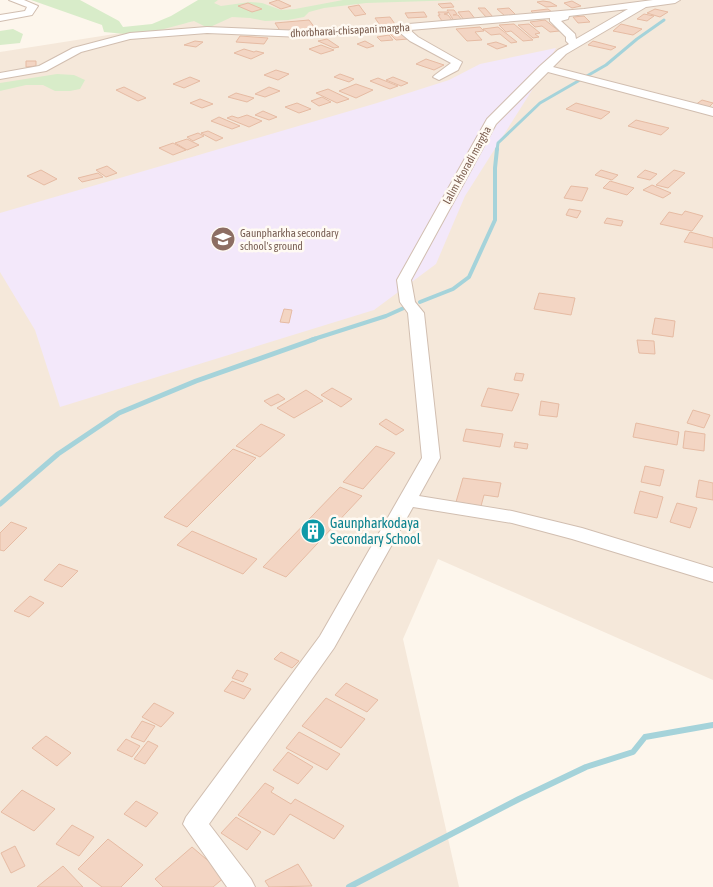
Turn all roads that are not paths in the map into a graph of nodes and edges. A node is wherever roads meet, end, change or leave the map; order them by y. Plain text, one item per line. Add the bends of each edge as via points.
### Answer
1 (14, 0) edge
2 (676, 0) edge
3 (642, 5) junction
4 (565, 13) junction
5 (0, 18) edge
6 (401, 28) junction
7 (571, 41) dead end
8 (544, 68) junction
9 (0, 76) edge
10 (439, 77) dead end
11 (713, 112) edge
12 (408, 500) junction
13 (713, 575) edge
14 (242, 887) edge

1 - 5 street via 33,6 28,13
2 - 3 street, dhorbharai-chisapani margha
3 - 4 street, dhorbharai-chisapani margha
3 - 8 street, lalim khoradi margha via 562,52
4 - 6 street, dhorbharai-chisapani margha
4 - 7 street via 564,17 554,19 571,36
6 - 9 street, dhorbharai-chisapani margha via 303,34 207,30 130,36 77,50 42,69
6 - 10 street via 414,39 457,62 454,68
8 - 11 street
8 - 12 street, lalim khoradi margha via 491,122 404,280 412,307 431,458
12 - 13 street via 512,517
12 - 14 street, lalim khoradi margha via 327,642 195,824

